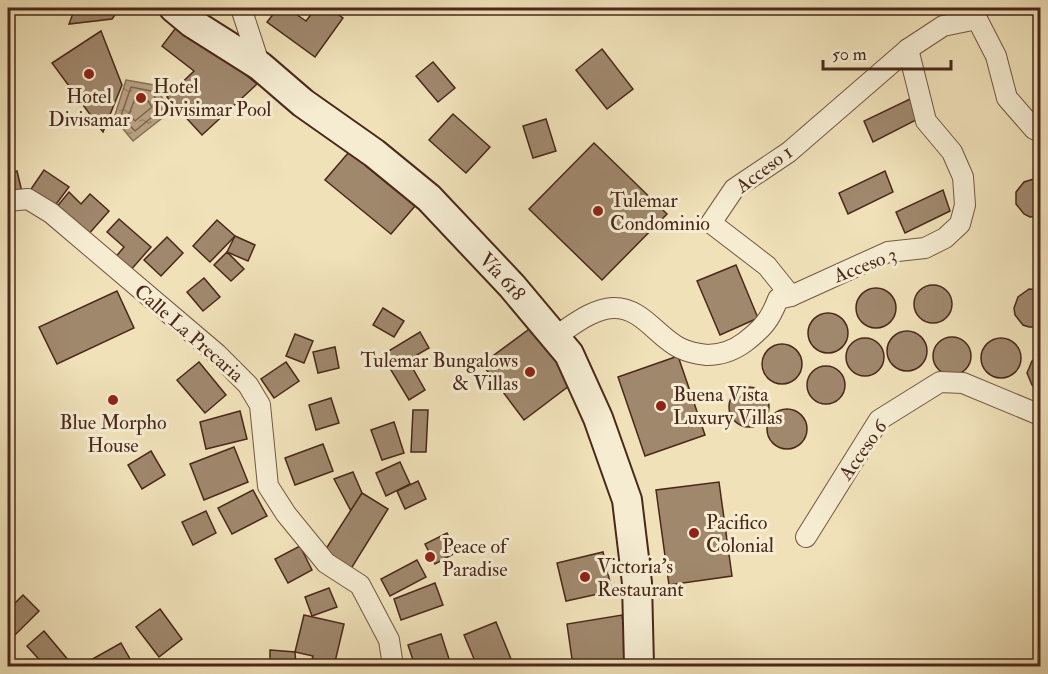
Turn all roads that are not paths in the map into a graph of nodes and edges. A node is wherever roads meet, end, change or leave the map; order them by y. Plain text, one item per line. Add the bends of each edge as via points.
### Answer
1 (174, 8) edge
2 (241, 8) edge
3 (908, 49) junction
4 (260, 66) junction
5 (1041, 132) edge
6 (8, 201) edge
7 (791, 296) junction
8 (556, 336) junction
9 (1041, 415) edge
10 (806, 537) dead end
11 (393, 666) edge
12 (639, 666) edge

1 - 4 street, Vía 618
2 - 4 street
3 - 5 street, Acceso 1 via 943,26 976,19 996,56 1007,98
3 - 7 street, Acceso 1 via 789,152 734,189 711,223 767,266
3 - 7 street, Acceso 3 via 926,121 952,152 963,177 965,205 960,224 945,238 925,248 888,252
4 - 8 street, Vía 618 via 429,198
6 - 11 street, Calle La Precaria via 28,199 51,213 218,354 248,385 260,405 268,486 326,563 360,585 389,640
7 - 8 street via 778,298 763,328 735,350 719,355 678,347 636,314 615,308 593,313
8 - 12 street, Vía 618 via 569,354 598,418 627,500 637,583
9 - 10 street, Acceso 6 via 963,383 940,382 879,420

